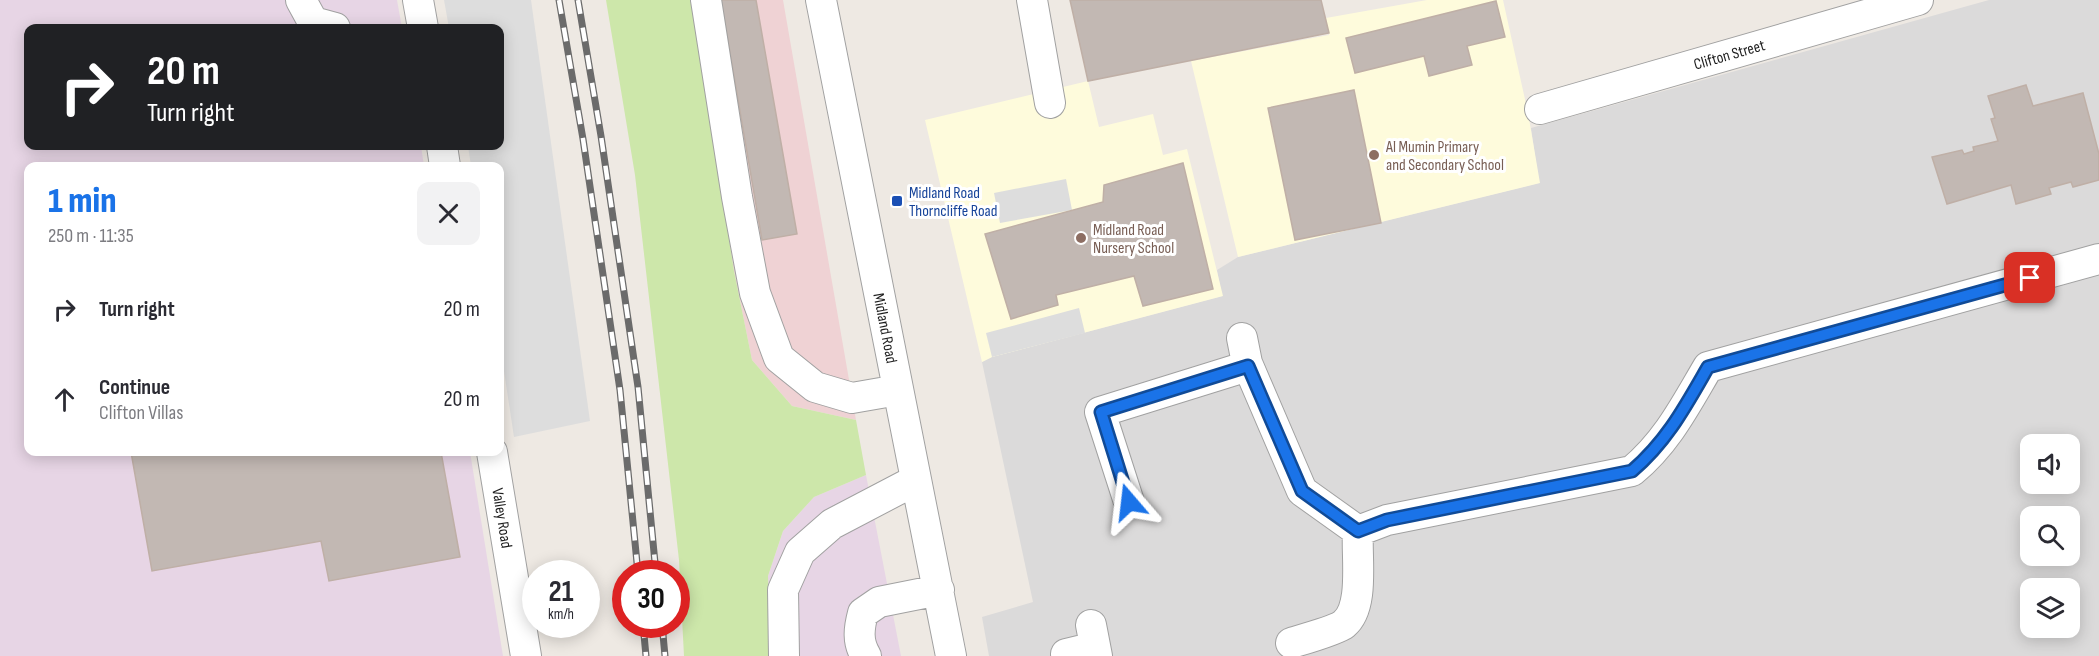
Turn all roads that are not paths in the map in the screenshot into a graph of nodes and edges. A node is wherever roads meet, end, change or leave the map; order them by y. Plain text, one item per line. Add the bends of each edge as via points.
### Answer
1 (300, 0) edge
2 (418, 0) edge
3 (706, 0) edge
4 (821, 0) edge
5 (1032, 0) edge
6 (1918, 0) edge
7 (320, 24) edge
8 (422, 24) edge
9 (1050, 103) dead end
10 (1540, 109) dead end
11 (2099, 259) edge
12 (1242, 338) dead end
13 (1248, 366) junction
14 (898, 390) junction
15 (493, 456) edge
16 (916, 480) junction
17 (1129, 502) dead end
18 (1358, 531) junction
19 (939, 591) junction
20 (1094, 643) edge
21 (1291, 643) dead end
22 (863, 654) edge
23 (1066, 654) dead end
24 (526, 656) edge
25 (784, 656) edge
26 (951, 656) edge

1 - 7 street via 313,22
2 - 8 street
3 - 14 street via 754,293 779,358 815,387 852,398
4 - 14 street, Midland Road
5 - 9 street
6 - 10 street, Clifton Street
11 - 18 street via 1708,367 1676,422 1651,455 1632,471 1387,520
12 - 13 street
13 - 17 street via 1101,412
13 - 18 street via 1302,491
14 - 16 street, Midland Road
15 - 24 street, Valley Road
16 - 19 street, Midland Road
16 - 25 street via 832,524 800,552 783,590
18 - 21 street via 1355,608 1344,625
19 - 22 street via 879,602 862,613 859,628
19 - 26 street, Midland Road
20 - 23 street

